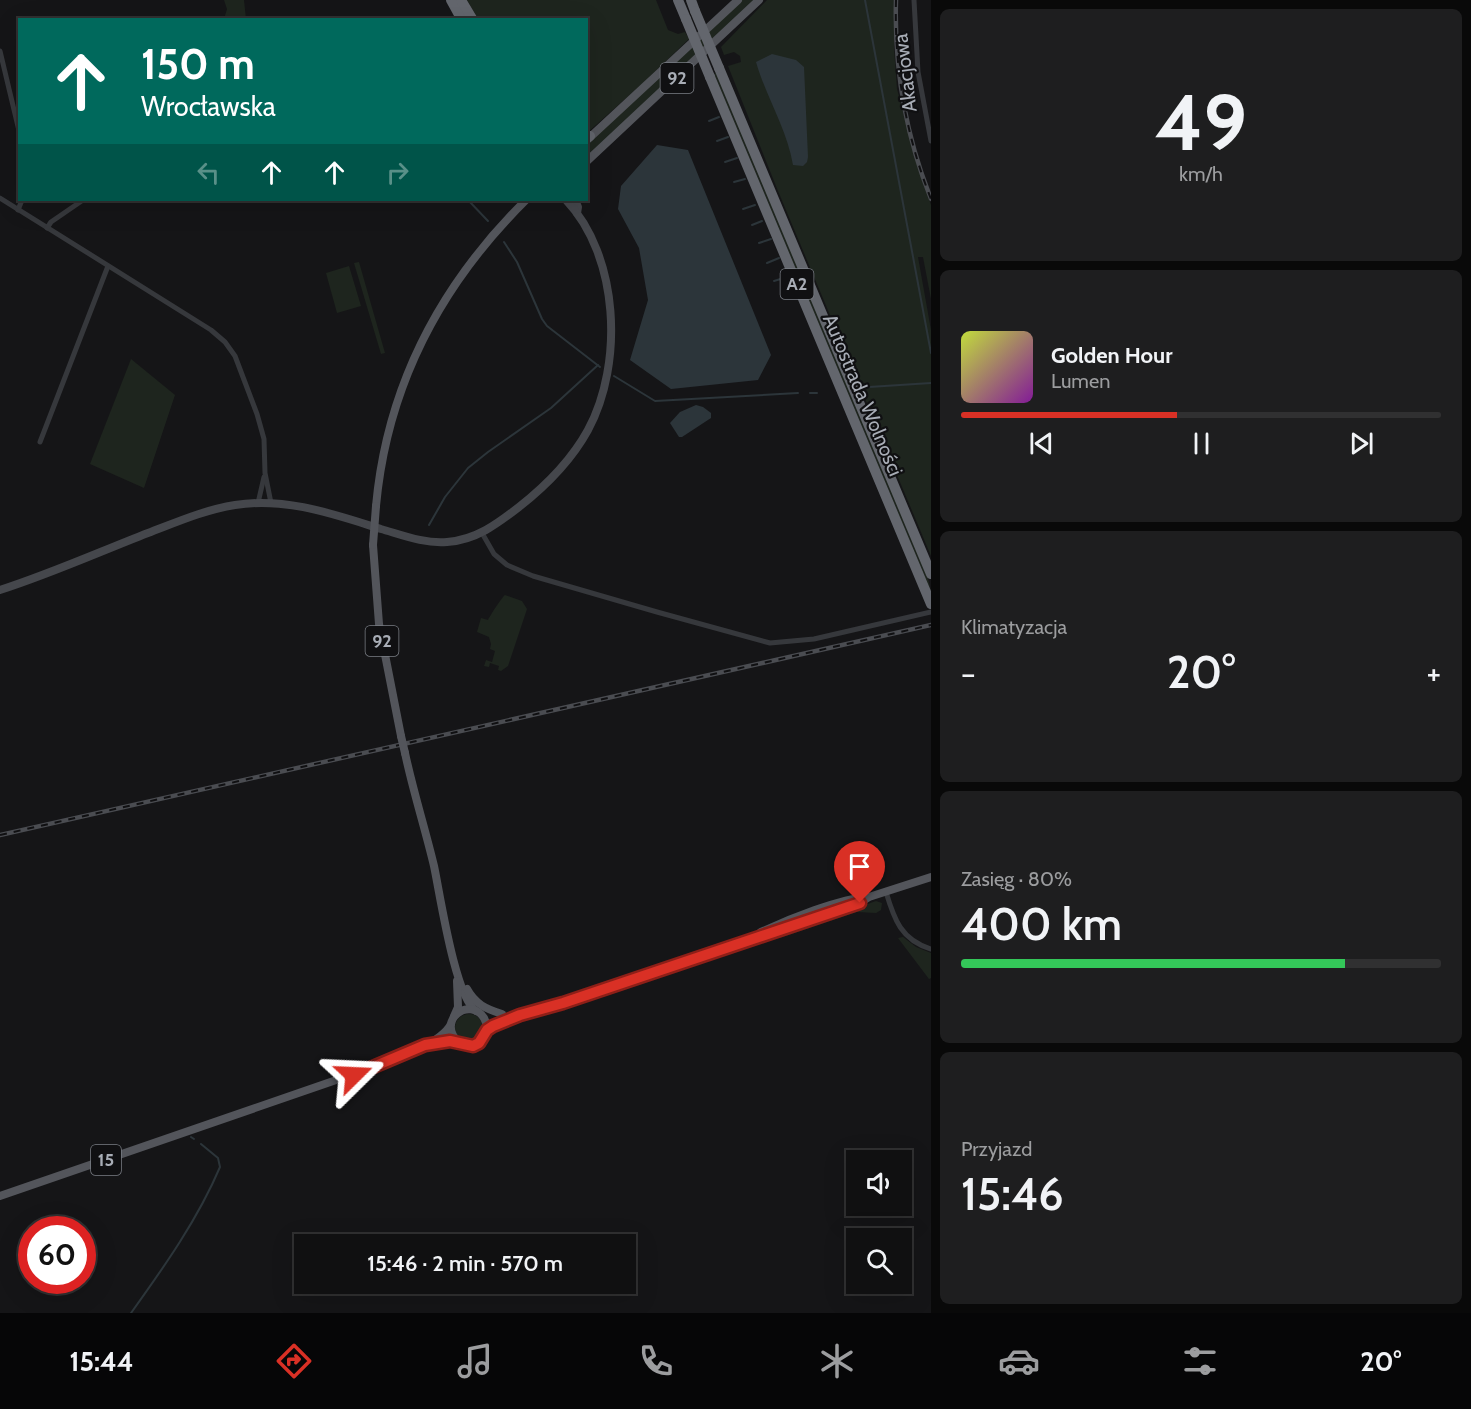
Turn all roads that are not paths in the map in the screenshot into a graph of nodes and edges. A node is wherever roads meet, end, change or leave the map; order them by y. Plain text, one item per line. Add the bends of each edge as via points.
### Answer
1 (451, 0) edge
2 (461, 0) edge
3 (678, 0) edge
4 (738, 0) edge
5 (759, 0) edge
6 (914, 0) edge
7 (693, 5) edge
8 (461, 18) edge
9 (471, 18) edge
10 (0, 51) edge
11 (18, 127) edge
12 (588, 139) edge
13 (931, 141) edge
14 (588, 160) edge
15 (0, 198) edge
16 (22, 201) edge
17 (82, 201) edge
18 (525, 201) edge
19 (567, 201) edge
20 (575, 201) edge
21 (18, 210) junction
22 (578, 213) junction
23 (47, 228) junction
24 (108, 266) junction
25 (40, 442) dead end
26 (265, 472) junction
27 (258, 503) junction
28 (271, 503) junction
29 (482, 533) junction
30 (931, 574) edge
31 (0, 590) edge
32 (931, 606) edge
33 (931, 877) edge
34 (886, 892) junction
35 (931, 949) edge
36 (456, 969) junction
37 (479, 1013) junction
38 (502, 1014) junction
39 (520, 1015) junction
40 (452, 1021) junction
41 (487, 1030) junction
42 (459, 1043) junction
43 (425, 1045) junction
44 (0, 1196) edge

1 - 8 highway
2 - 9 highway
3 - 32 highway, Autostrada Wolności / A2, bridge
4 - 12 main road, 92
5 - 14 main road, 92
6 - 13 street, Akacjowa via 918,72
7 - 30 highway, Autostrada Wolności / A2, bridge
10 - 11 street
15 - 21 street
16 - 21 street
17 - 23 street
18 - 36 main road, 92, bridge via 465,268 419,347 394,411 376,506 373,545 379,624 415,801
19 - 22 street
20 - 22 street
21 - 23 street
22 - 29 street via 606,276 611,304 609,357 600,401 586,434 560,470
23 - 24 street
24 - 25 street
24 - 26 street via 211,330 230,349 261,427
26 - 27 street
26 - 28 street
27 - 28 street
27 - 31 street via 196,515
28 - 29 street via 314,509 422,541 446,543
29 - 32 street via 494,554 507,566 770,643 814,639
33 - 34 main road, 15
34 - 35 street via 902,932
34 - 39 main road, 15 via 830,906 730,946
36 - 37 main road, 92 via 467,1002
36 - 38 main road, 92 via 474,1001
36 - 40 main road, 92 via 458,1007
37 - 38 main road, 15
37 - 40 main road, 15 via 466,1010
37 - 41 main road
38 - 39 main road, 15
39 - 41 main road, 15
40 - 42 main road via 451,1032
40 - 43 main road, 15 via 446,1032
41 - 42 main road, 15 via 473,1046
42 - 43 main road, 15
43 - 44 main road, 15 via 354,1075

